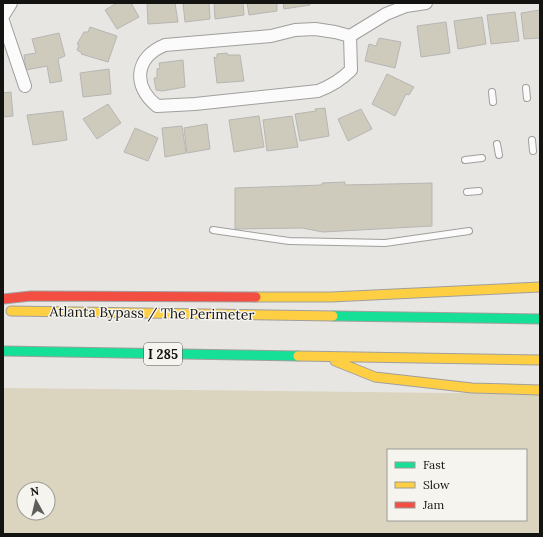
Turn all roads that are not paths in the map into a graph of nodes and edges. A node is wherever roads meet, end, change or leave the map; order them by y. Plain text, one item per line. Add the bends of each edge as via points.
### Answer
1 (11, 3) edge
2 (426, 3) edge
3 (3, 16) edge
4 (3, 21) edge
5 (355, 33) junction
6 (25, 86) dead end
7 (526, 88) dead end
8 (492, 92) dead end
9 (527, 98) dead end
10 (493, 102) dead end
11 (532, 140) dead end
12 (497, 144) dead end
13 (533, 151) dead end
14 (499, 156) dead end
15 (482, 158) dead end
16 (465, 160) dead end
17 (479, 191) dead end
18 (467, 192) dead end
19 (213, 230) dead end
20 (469, 231) dead end
21 (540, 287) edge
22 (3, 299) edge
23 (3, 311) edge
24 (540, 319) edge
25 (3, 351) edge
26 (322, 356) junction
27 (540, 360) edge
28 (540, 390) edge

1 - 3 street
2 - 5 street via 406,6 386,14
4 - 6 street
5 - 5 street via 351,70 331,86 318,91 157,106 141,85 142,65 148,55 165,45 271,36 315,29
7 - 9 lane
8 - 10 lane
11 - 13 lane
12 - 14 lane
15 - 16 lane
17 - 18 lane
19 - 20 lane via 289,241 385,243
21 - 22 highway via 331,297 31,296
23 - 24 highway, Atlanta Bypass / The Perimeter
25 - 26 highway, I 285
26 - 27 highway, I 285
26 - 28 highway via 375,377 472,388

